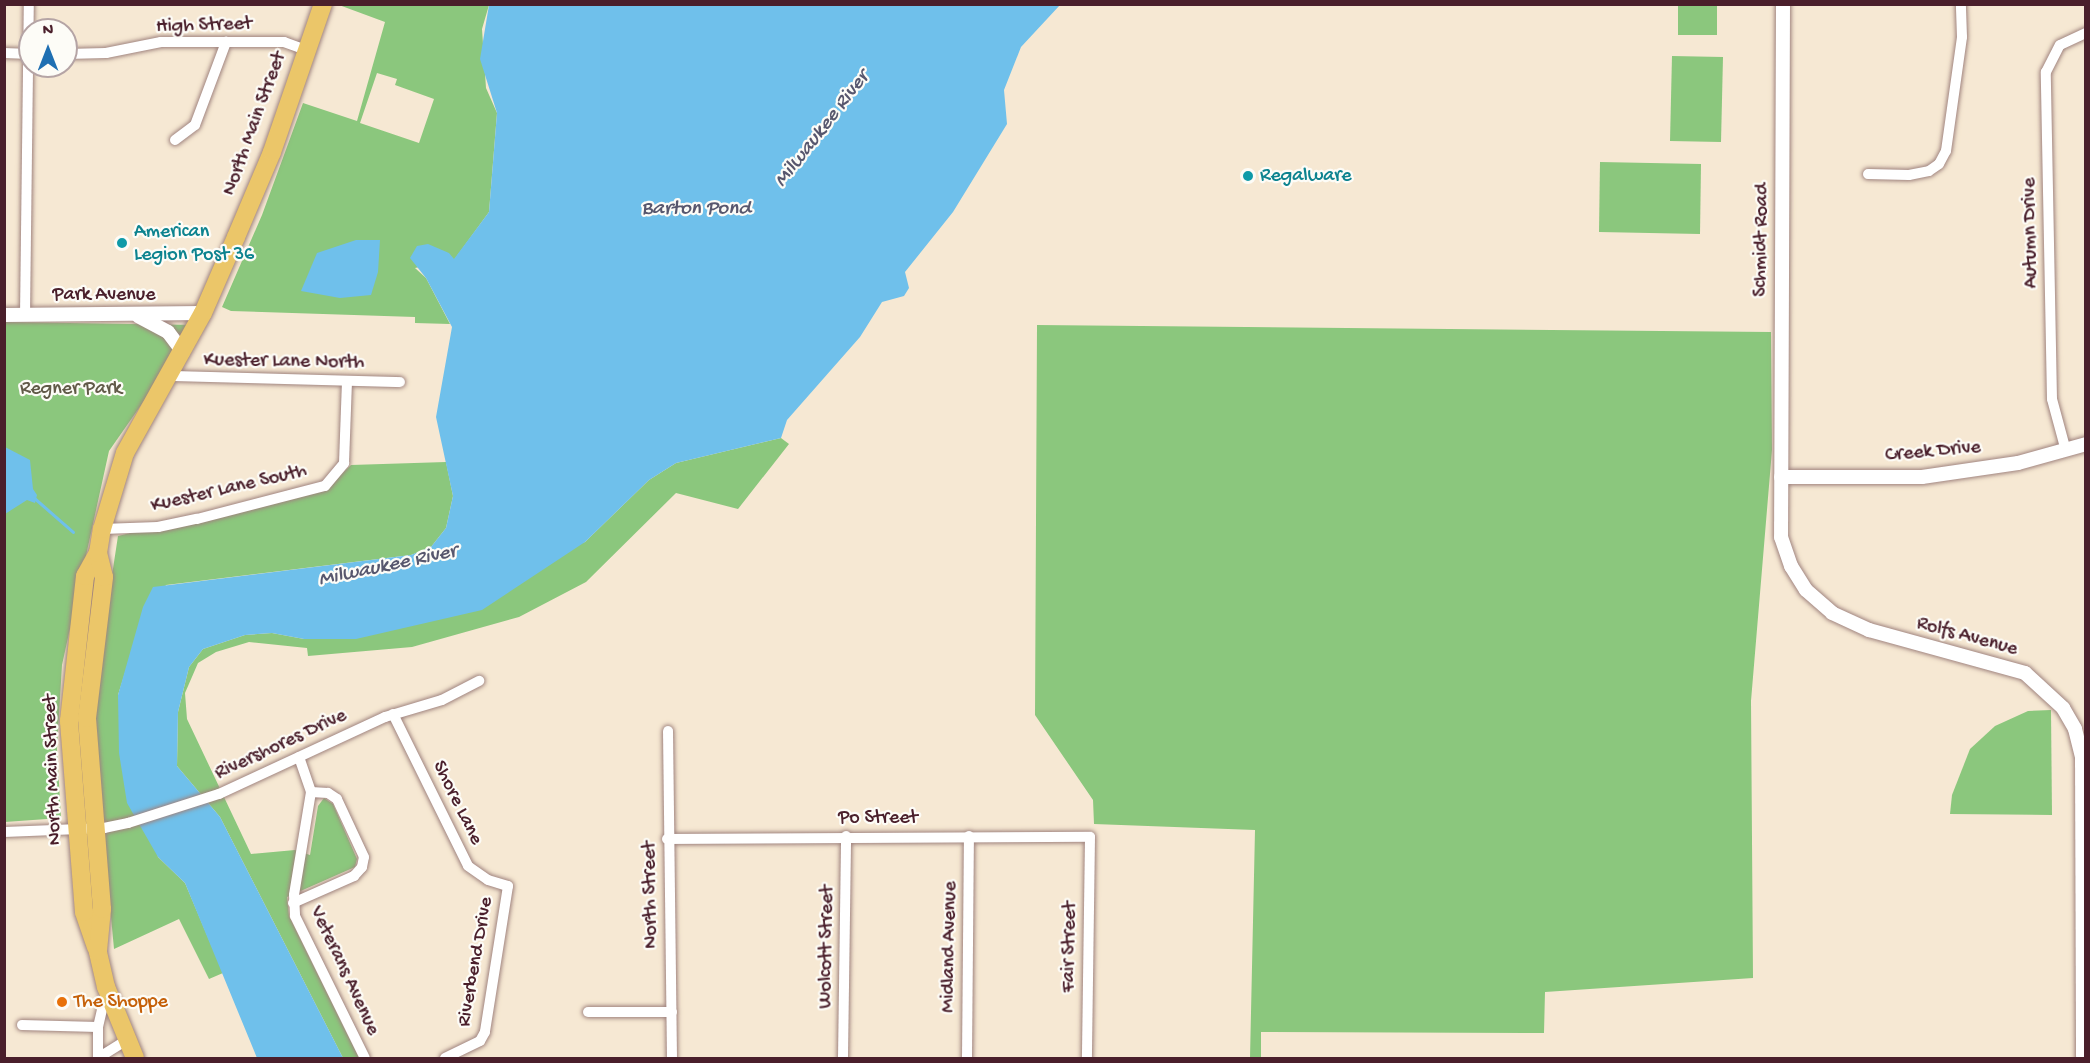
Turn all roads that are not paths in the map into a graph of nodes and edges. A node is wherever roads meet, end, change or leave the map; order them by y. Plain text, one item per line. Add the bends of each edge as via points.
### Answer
1 (323, 4) edge
2 (1783, 4) edge
3 (1961, 4) edge
4 (2085, 33) edge
5 (226, 42) junction
6 (306, 51) junction
7 (78, 54) edge
8 (29, 78) edge
9 (175, 140) dead end
10 (1868, 174) dead end
11 (203, 313) junction
12 (4, 315) edge
13 (25, 315) junction
14 (136, 315) junction
15 (183, 352) junction
16 (169, 376) junction
17 (346, 381) junction
18 (400, 382) dead end
19 (2085, 444) edge
20 (2066, 451) junction
21 (1781, 477) junction
22 (102, 529) junction
23 (479, 681) dead end
24 (393, 714) junction
25 (668, 731) dead end
26 (299, 757) junction
27 (312, 792) junction
28 (85, 829) junction
29 (4, 832) edge
30 (846, 836) junction
31 (969, 836) junction
32 (1090, 837) joint
33 (668, 838) junction
34 (508, 886) joint
35 (293, 903) junction
36 (106, 987) junction
37 (588, 1012) dead end
38 (672, 1012) junction
39 (22, 1025) dead end
40 (98, 1027) junction
41 (2084, 1029) edge
42 (127, 1040) junction
43 (98, 1058) edge
44 (135, 1059) edge
45 (365, 1059) edge
46 (445, 1059) edge
47 (672, 1059) edge
48 (843, 1059) edge
49 (967, 1059) edge
50 (1087, 1059) edge
51 (2083, 1059) edge

1 - 6 main road, North Main Street
2 - 21 street, Schmidt Road
3 - 10 street via 1962,37 1946,151 1939,164 1929,171 1909,175
4 - 20 street, Autumn Drive via 2060,45 2046,72 2052,399
5 - 6 street, High Street via 284,42
5 - 7 street, High Street via 161,42 106,53
5 - 9 street via 195,125
6 - 11 main road, North Main Street via 272,152
8 - 13 street
11 - 14 street, Park Avenue
11 - 15 main road, North Main Street
12 - 13 street, Park Avenue
13 - 14 street, Park Avenue
14 - 15 street via 168,332
15 - 16 main road, North Main Street
16 - 17 street, Kuester Lane North
16 - 22 main road, North Main Street via 125,453
17 - 18 street, Kuester Lane North
17 - 22 street, Kuester Lane South via 344,463 325,486 197,519
19 - 20 street, Creek Drive
20 - 21 street, Creek Drive via 2018,463 1922,477
21 - 41 street, Rolfs Avenue via 1781,537 1791,566 1806,590 1832,613 1869,630 2025,673 2063,708 2082,758
22 - 28 main road, North Main Street via 98,553 104,577 87,718
23 - 24 street, Rivershores Drive via 442,700
24 - 26 street, Rivershores Drive
24 - 34 street, Shore Lane via 468,866 488,880
25 - 33 street, North Street
26 - 27 street
26 - 28 street, Rivershores Drive via 219,794 128,823
27 - 35 street, Veterans Avenue
27 - 35 street via 328,793 337,799 364,857 354,876
28 - 29 street, Rivershores Drive
28 - 36 main road, North Main Street via 102,909 98,951
30 - 31 street, Po Street
30 - 33 street, Po Street
30 - 48 street, Wolcott Street
31 - 32 street, Po Street
31 - 49 street, Midland Avenue
32 - 50 street, Fair Street
33 - 38 street, North Street
34 - 46 street, Riverbend Drive via 485,1032 480,1041
35 - 45 street, Veterans Avenue via 295,916
36 - 40 street
36 - 42 main road, North Main Street
37 - 38 street
38 - 47 street, North Street
39 - 40 street
40 - 43 street
41 - 51 street, Rolfs Avenue
42 - 43 street
42 - 44 main road, North Main Street

